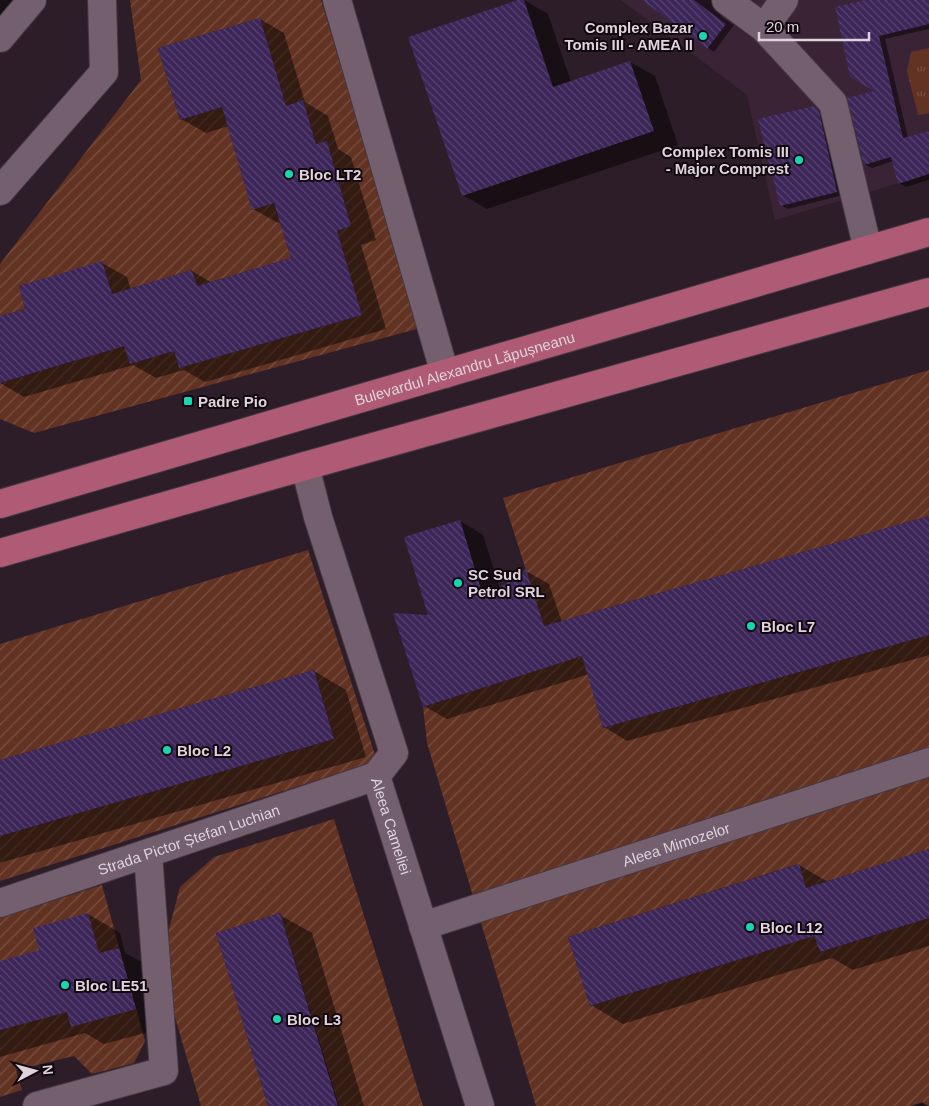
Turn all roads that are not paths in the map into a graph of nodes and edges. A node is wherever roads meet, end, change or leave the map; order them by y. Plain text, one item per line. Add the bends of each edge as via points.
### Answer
1 (32, 0) edge
2 (102, 0) edge
3 (337, 0) edge
4 (726, 0) edge
5 (784, 0) edge
6 (764, 28) junction
7 (0, 38) edge
8 (0, 191) edge
9 (929, 232) edge
10 (868, 250) junction
11 (929, 292) edge
12 (445, 374) junction
13 (305, 466) junction
14 (0, 504) edge
15 (0, 554) edge
16 (929, 762) edge
17 (376, 776) junction
18 (148, 854) junction
19 (0, 904) edge
20 (423, 926) junction
21 (37, 1106) edge
22 (480, 1106) edge

1 - 7 street
2 - 8 street via 104,72
3 - 12 street
4 - 6 street
5 - 6 street
6 - 10 street via 833,103
9 - 10 main road, Bulevardul Alexandru Lăpușneanu
10 - 12 main road, Bulevardul Alexandru Lăpușneanu
11 - 13 main road
12 - 14 main road, Bulevardul Alexandru Lăpușneanu
13 - 15 main road
13 - 17 street, Aleea Cameliei via 320,524 394,753
16 - 20 street, Aleea Mimozelor
17 - 18 street, Strada Pictor Ștefan Luchian
17 - 20 street, Aleea Cameliei
18 - 19 street, Strada Pictor Ștefan Luchian
18 - 21 street via 164,1071
20 - 22 street, Aleea Cameliei

